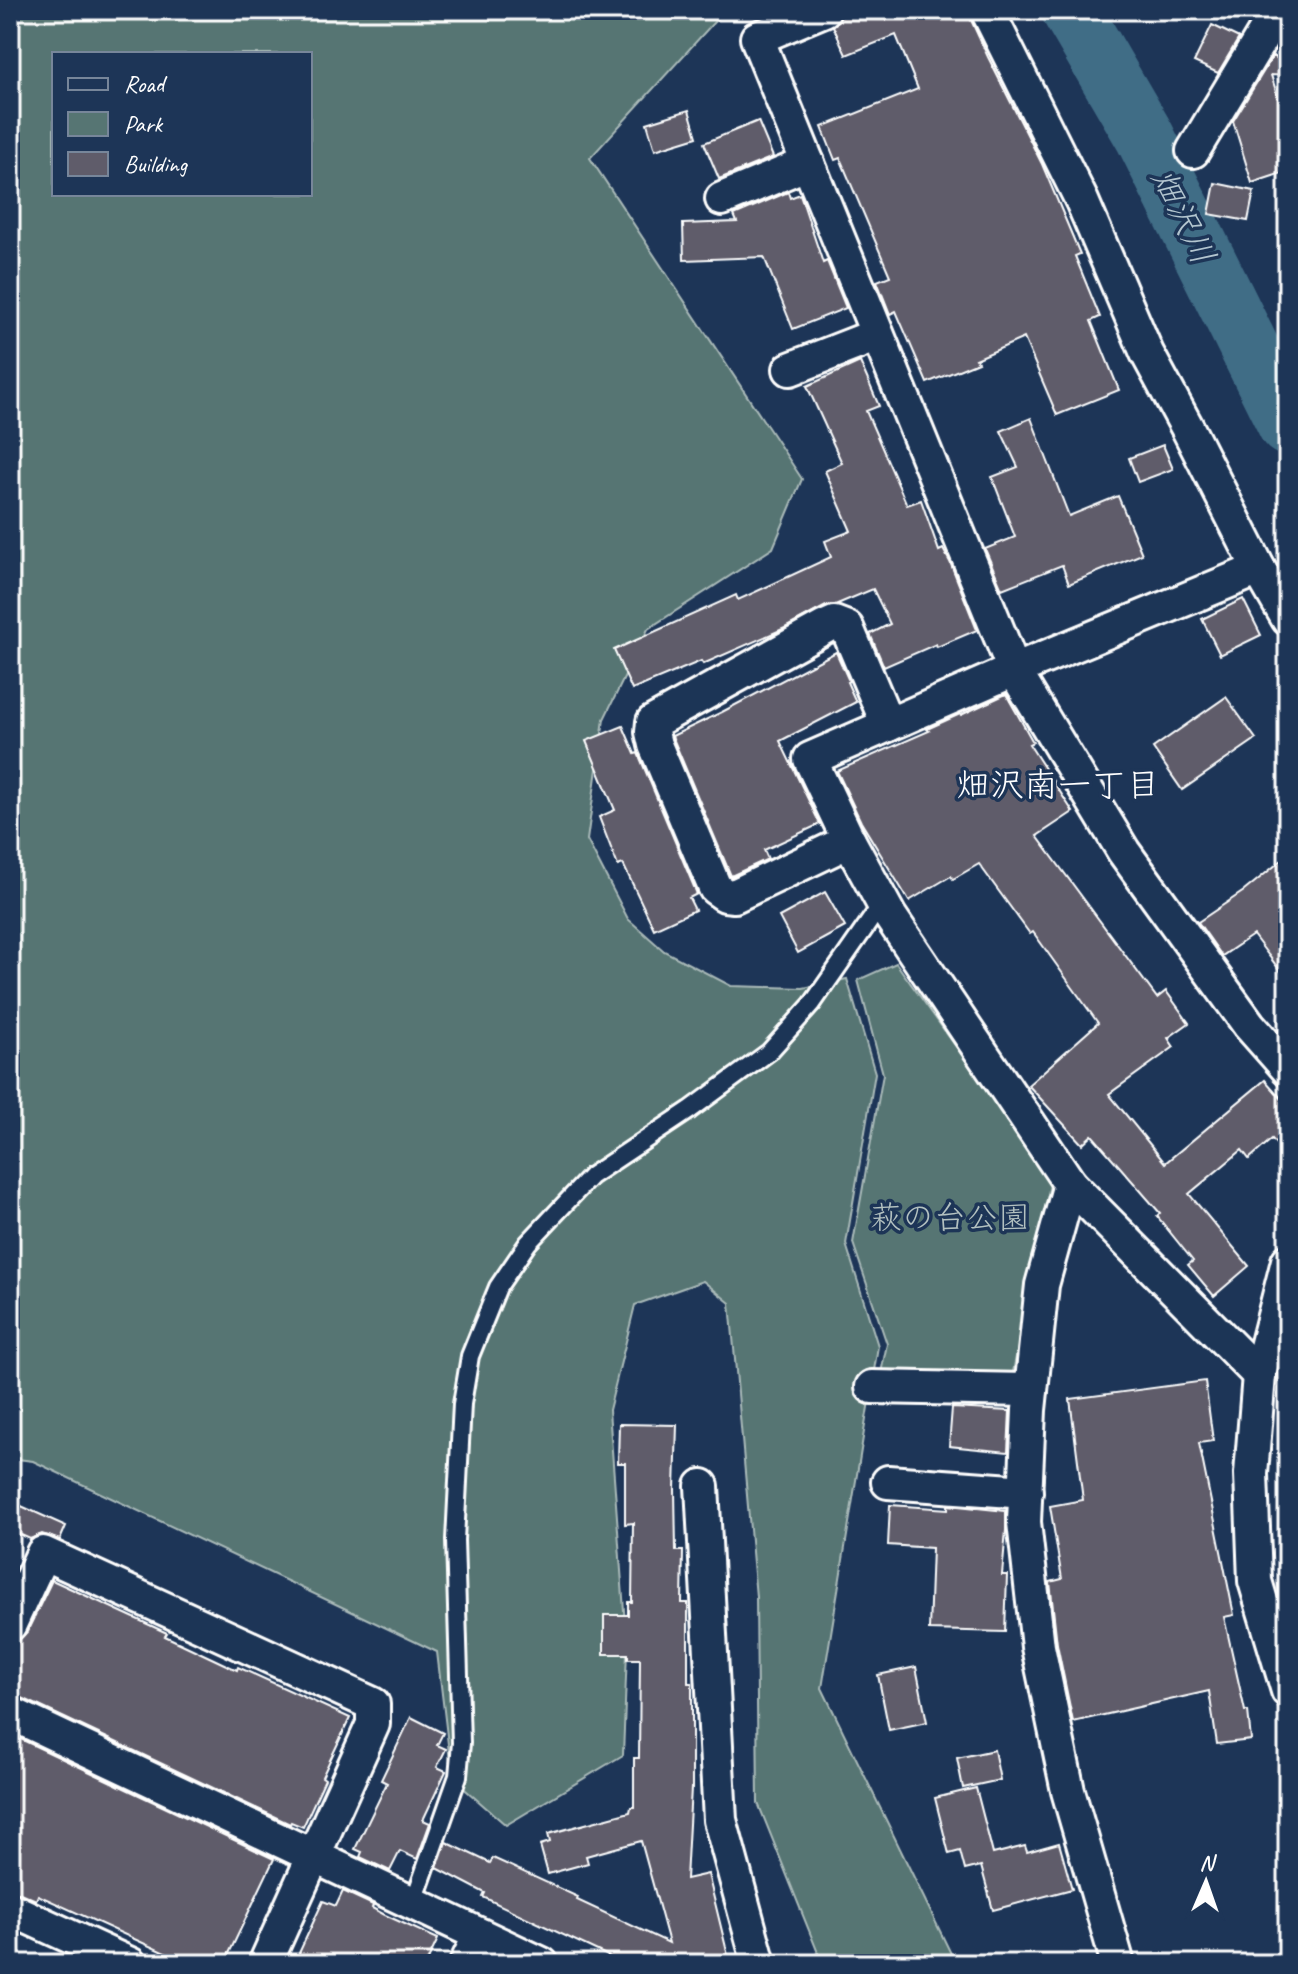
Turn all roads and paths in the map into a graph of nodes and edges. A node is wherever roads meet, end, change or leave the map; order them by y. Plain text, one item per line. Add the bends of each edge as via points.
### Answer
1 (824, 10) edge
2 (987, 10) edge
3 (1278, 10) edge
4 (1193, 151) dead end
5 (808, 163) junction
6 (722, 199) dead end
7 (877, 335) junction
8 (790, 369) dead end
9 (1259, 569) junction
10 (1288, 619) edge
11 (1014, 670) junction
12 (888, 725) junction
13 (849, 841) junction
14 (883, 902) junction
15 (1288, 1069) edge
16 (1070, 1184) junction
17 (1288, 1261) edge
18 (1259, 1375) junction
19 (872, 1387) dead end
20 (1031, 1390) junction
21 (888, 1482) dead end
22 (702, 1486) dead end
23 (1026, 1492) junction
24 (10, 1624) edge
25 (1288, 1691) edge
26 (10, 1713) edge
27 (313, 1857) junction
28 (413, 1904) junction
29 (10, 1909) edge
30 (480, 1935) junction
31 (130, 1964) edge
32 (265, 1964) edge
33 (466, 1964) edge
34 (542, 1964) edge
35 (759, 1964) edge
36 (1118, 1964) edge

1 - 5 street via 757,38
2 - 9 street via 1082,201 1147,353
3 - 4 street
5 - 6 street
5 - 7 street
7 - 8 street
7 - 11 street
9 - 10 street
9 - 11 street
11 - 12 street
11 - 15 street via 1124,852 1249,1025
12 - 13 street via 810,759
12 - 13 street via 847,628 834,623 653,722 655,745 715,888 725,895 734,896
13 - 14 street
14 - 16 street
14 - 28 lane via 812,1004 769,1052 591,1176 528,1243 498,1287 470,1356 462,1404 455,1540 458,1776
16 - 18 street
16 - 20 street via 1042,1285
17 - 18 street
18 - 25 street via 1251,1474 1255,1581
19 - 20 street
20 - 23 street
21 - 23 street
22 - 35 street via 720,1820
23 - 36 street via 1024,1522 1038,1647 1068,1791
24 - 27 street via 43,1553 373,1704 373,1724
26 - 27 street
27 - 28 street
27 - 32 street
28 - 30 street
29 - 31 street
30 - 33 street
30 - 34 street

